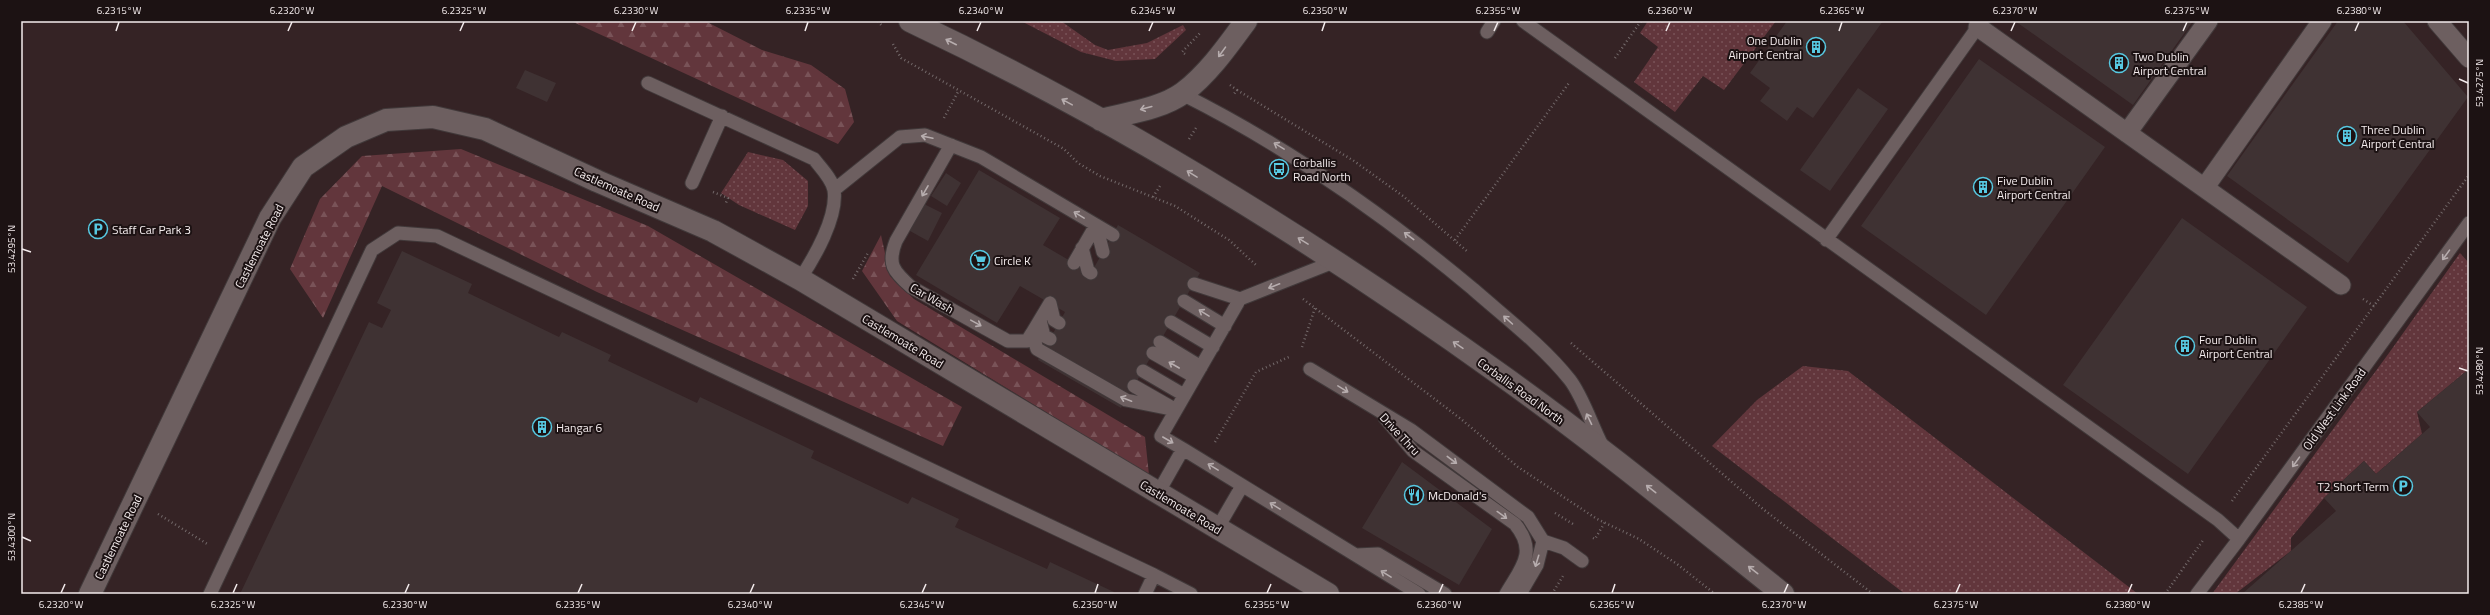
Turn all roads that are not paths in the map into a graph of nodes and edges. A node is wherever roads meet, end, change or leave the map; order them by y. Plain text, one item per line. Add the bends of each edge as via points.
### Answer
1 (1246, 21) edge
2 (1494, 21) edge
3 (1523, 21) edge
4 (2208, 21) edge
5 (2322, 21) edge
6 (2437, 21) edge
7 (917, 23) edge
8 (1980, 24) edge
9 (1487, 32) dead end
10 (2469, 58) edge
11 (648, 82) dead end
12 (1182, 94) junction
13 (722, 116) junction
14 (1101, 120) junction
15 (2127, 133) junction
16 (951, 145) junction
17 (692, 183) dead end
18 (2205, 187) junction
19 (834, 190) junction
20 (2469, 223) edge
21 (1096, 225) junction
22 (1113, 235) dead end
23 (1826, 240) junction
24 (1082, 248) junction
25 (1103, 252) dead end
26 (1336, 262) junction
27 (1074, 263) dead end
28 (1091, 273) dead end
29 (800, 279) junction
30 (1194, 284) dead end
31 (2341, 284) dead end
32 (1240, 299) junction
33 (1184, 301) dead end
34 (1040, 320) junction
35 (1172, 322) dead end
36 (1059, 323) dead end
37 (1225, 326) junction
38 (1032, 333) junction
39 (1050, 339) dead end
40 (1212, 347) junction
41 (1157, 348) dead end
42 (1310, 369) dead end
43 (1143, 372) dead end
44 (1198, 372) junction
45 (1134, 386) dead end
46 (1184, 395) junction
47 (1377, 409) junction
48 (1176, 410) junction
49 (1183, 449) junction
50 (1606, 454) junction
51 (1242, 486) junction
52 (1158, 493) junction
53 (1217, 530) junction
54 (2239, 539) junction
55 (1543, 541) junction
56 (1356, 555) junction
57 (1582, 561) dead end
58 (1154, 575) junction
59 (90, 594) edge
60 (210, 594) edge
61 (1145, 594) edge
62 (1191, 594) edge
63 (1328, 594) edge
64 (1419, 594) edge
65 (1445, 594) edge
66 (1506, 594) edge
67 (1520, 594) edge
68 (1783, 594) edge
69 (2197, 594) edge

1 -> 12 street via 1216,61
2 - 9 lane
3 - 23 lane
4 - 15 street
5 - 18 street
6 - 10 street
14 -> 7 street, Corballis Road North
8 - 15 street
8 - 23 lane
11 - 13 lane
12 -> 14 street via 1157,105
50 -> 12 lane via 1571,382 1549,357 1417,242 1304,161 1236,120
13 - 17 lane
13 - 19 lane via 814,159 828,177
26 -> 14 street, Corballis Road North
15 - 18 street
16 -> 19 lane via 925,135 900,137
21 -> 16 lane via 981,157
16 -> 38 lane, Car Wash via 896,241 891,254 892,265 911,287 1008,341 1027,342
18 - 31 street
19 - 29 lane via 833,204 819,248
20 -> 54 lane, Old West Link Road
21 - 22 lane
21 - 24 lane
21 - 25 lane
23 - 54 lane via 2218,520
24 - 27 lane
24 - 28 lane via 1088,271
26 -> 32 lane
50 -> 26 street, Corballis Road North via 1502,375
29 - 52 street, Castlemoate Road
29 - 59 street, Castlemoate Road via 714,232 485,129 433,117 386,120 346,137 303,167 270,218
30 - 32 lane
32 - 37 lane
37 -> 33 lane
34 - 36 lane via 1050,303 1054,320
34 - 38 lane
34 - 39 lane via 1044,336
35 - 40 lane
37 - 40 lane
48 -> 38 lane via 1126,400 1037,349
40 - 44 lane
44 -> 41 lane
42 -> 47 lane
43 - 46 lane
44 - 46 lane
45 - 48 lane
46 - 48 lane
47 -> 55 lane via 1411,430 1528,518
47 -> 66 lane, Drive Thru via 1413,450 1515,524 1524,535 1528,550 1526,561
48 -> 49 lane via 1161,436
51 -> 49 lane
49 - 52 lane
68 -> 50 street, Corballis Road North
51 - 53 lane
56 -> 51 lane
52 - 53 street, Castlemoate Road
53 - 63 street, Castlemoate Road
54 - 69 lane, Old West Link Road
55 - 57 lane via 1564,548
55 -> 67 lane via 1537,565
64 -> 56 lane
56 - 65 lane via 1378,554
58 - 60 lane via 437,236 398,233 372,250
58 - 61 lane
58 - 62 lane

